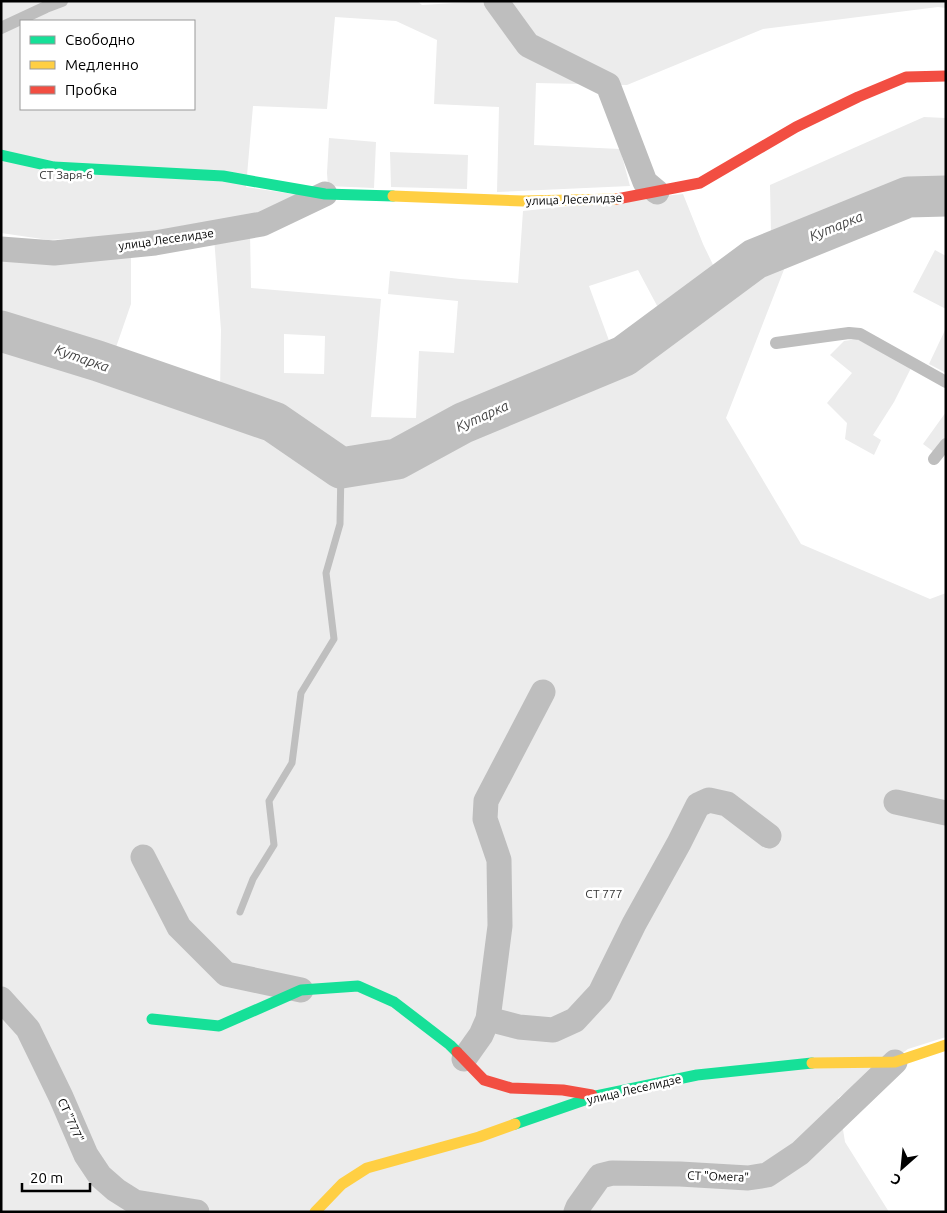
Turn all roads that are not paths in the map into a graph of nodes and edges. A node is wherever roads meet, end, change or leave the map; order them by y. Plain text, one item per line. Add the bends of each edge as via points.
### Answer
1 (62, 1) edge
2 (496, 1) edge
3 (1, 28) edge
4 (946, 76) edge
5 (1, 155) edge
6 (657, 192) junction
7 (324, 194) junction
8 (1, 249) edge
9 (776, 343) dead end
10 (946, 382) edge
11 (946, 444) edge
12 (934, 460) dead end
13 (543, 692) dead end
14 (896, 802) dead end
15 (946, 813) edge
16 (768, 836) dead end
17 (143, 857) dead end
18 (301, 990) junction
19 (1, 1000) edge
20 (152, 1018) dead end
21 (488, 1019) junction
22 (946, 1046) edge
23 (464, 1060) junction
24 (896, 1062) junction
25 (596, 1096) junction
26 (197, 1212) edge
27 (315, 1212) edge
28 (576, 1212) edge

1 - 3 lane
2 - 6 street via 528,45 608,84 645,182
4 - 6 street, улица Леселидзе via 906,77 796,127 700,184
5 - 7 street, улица Леселидзе via 54,167 223,176
6 - 7 street, улица Леселидзе via 620,199 523,201
7 - 8 street, улица Леселидзе via 262,224 155,243 54,253
9 - 10 lane via 860,334
11 - 12 lane
13 - 21 street via 486,801 485,819 499,860 500,916
14 - 15 street
16 - 21 street via 728,804 709,800 698,805 600,993 574,1020 553,1030 519,1027
17 - 18 street via 179,927 226,974
18 - 20 street via 219,1026
18 - 23 street via 358,986 394,1002 450,1045
19 - 26 street, СТ "777" via 28,1028 86,1155 100,1176 135,1202
21 - 23 street
22 - 24 street, улица Леселидзе
23 - 25 street via 484,1080 511,1088 563,1090
24 - 25 street, улица Леселидзе via 808,1062 697,1075
24 - 28 street, СТ "Омега" via 800,1153 768,1175 748,1178 612,1173 600,1176
25 - 27 street, улица Леселидзе via 479,1137 367,1168 342,1184

